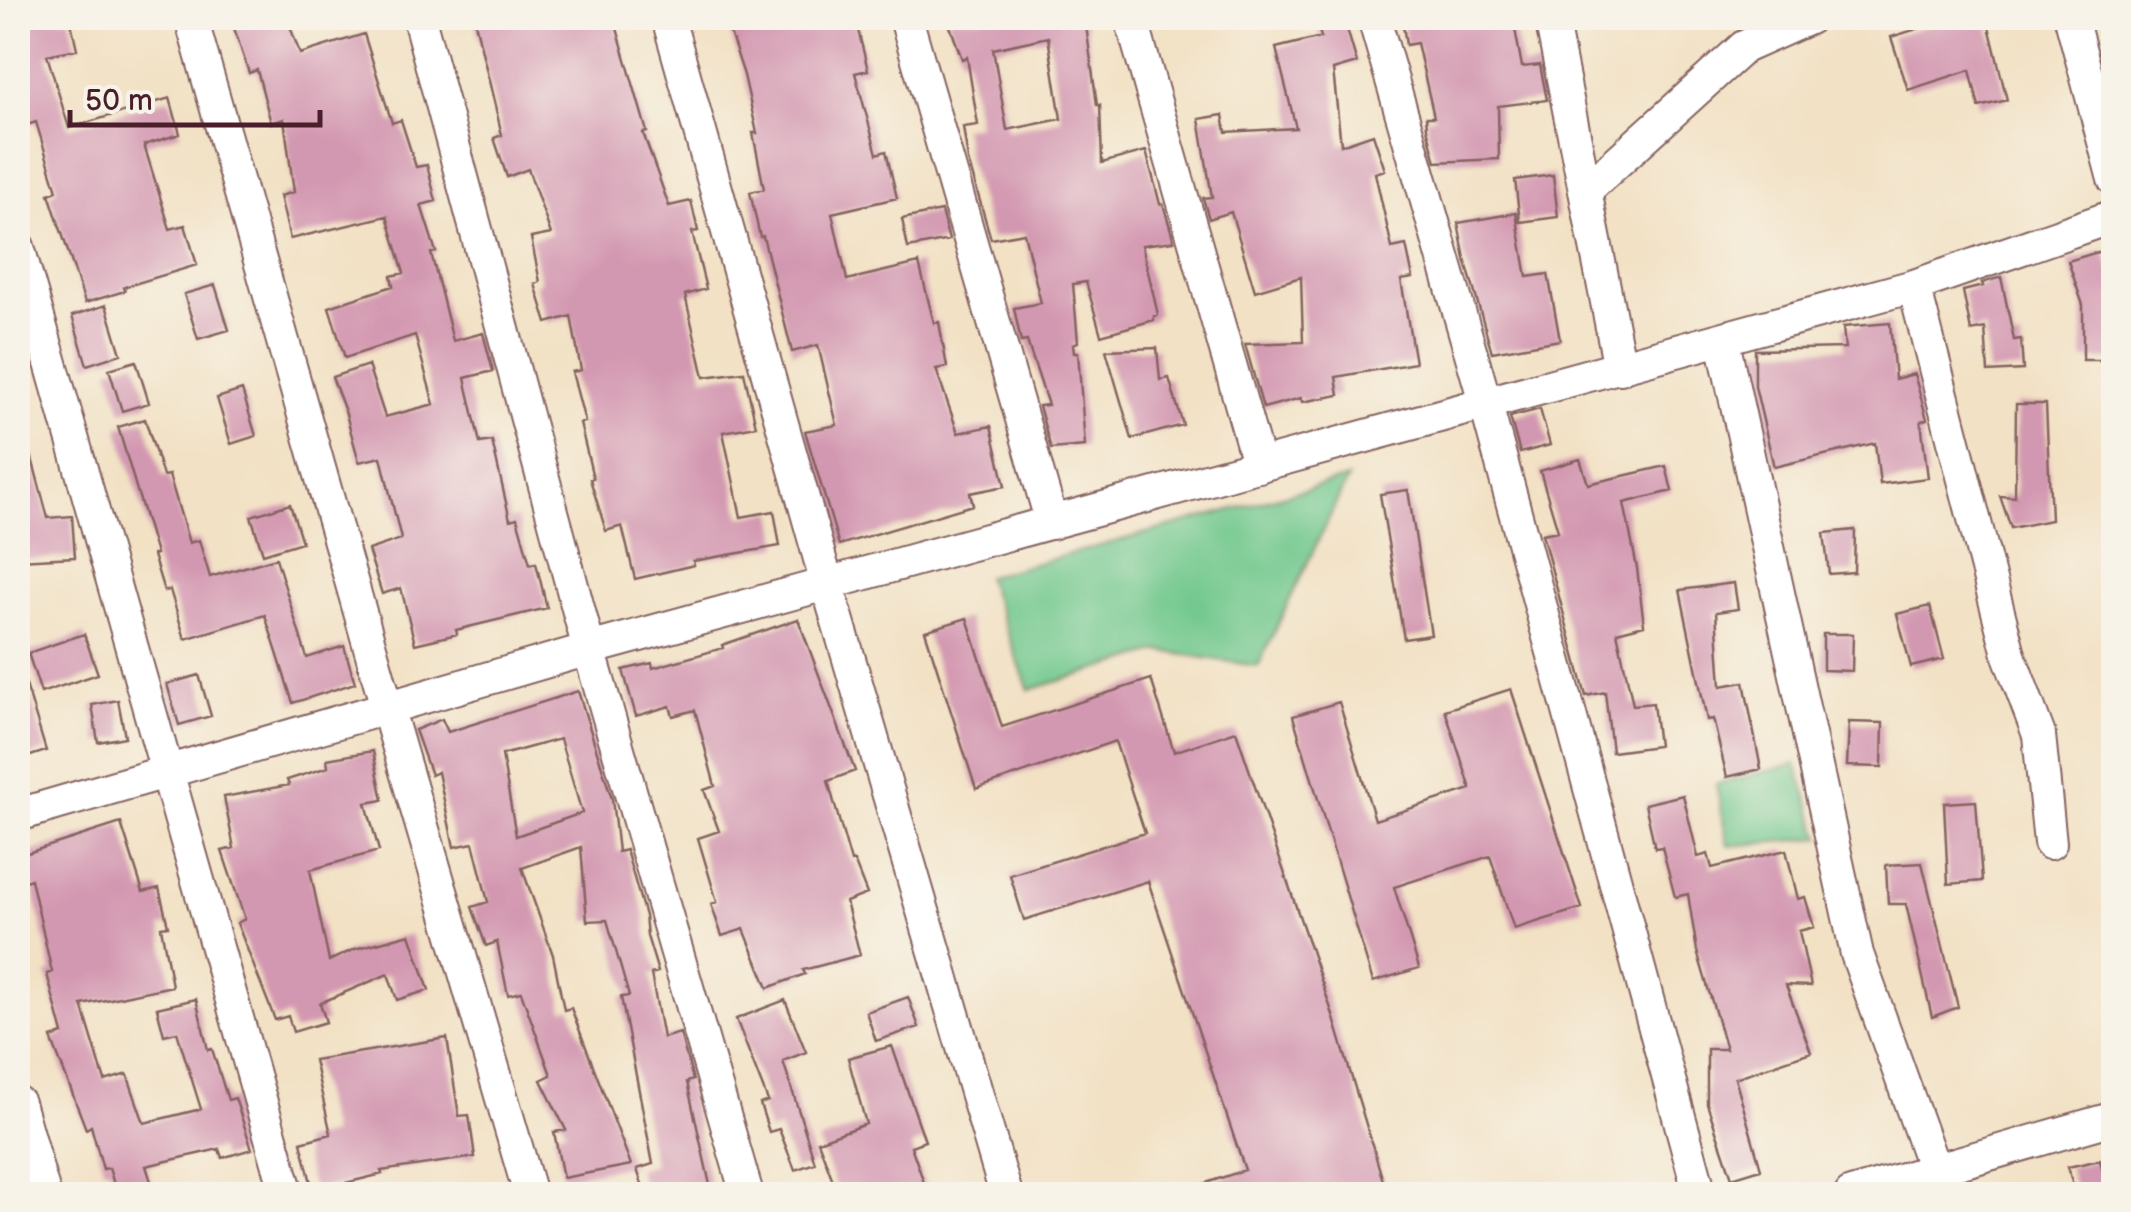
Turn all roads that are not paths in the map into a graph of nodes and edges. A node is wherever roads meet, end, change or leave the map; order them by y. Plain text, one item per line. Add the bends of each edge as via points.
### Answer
1 (190, 18) edge
2 (420, 18) edge
3 (668, 18) edge
4 (906, 18) edge
5 (1130, 18) edge
6 (1374, 18) edge
7 (1552, 18) edge
8 (1809, 18) edge
9 (2071, 18) edge
10 (2114, 179) edge
11 (1586, 191) junction
12 (2114, 216) edge
13 (18, 248) edge
14 (1914, 286) junction
15 (1722, 341) junction
16 (1620, 368) junction
17 (1486, 405) junction
18 (1259, 466) junction
19 (1052, 522) junction
20 (827, 584) junction
21 (589, 649) junction
22 (386, 708) junction
23 (165, 772) junction
24 (18, 815) edge
25 (2050, 843) dead end
26 (18, 1103) edge
27 (2114, 1118) edge
28 (1939, 1182) edge
29 (44, 1194) edge
30 (287, 1194) edge
31 (530, 1194) edge
32 (747, 1194) edge
33 (1006, 1194) edge
34 (1700, 1194) edge
35 (1851, 1194) edge

1 - 22 street
2 - 21 street
3 - 20 street
4 - 19 street
5 - 18 street
6 - 17 street
7 - 11 street
8 - 11 street via 1744,47
9 - 10 street
11 - 16 street
12 - 14 street
13 - 23 street
14 - 15 street
14 - 25 street via 2010,658 2040,735
15 - 16 street
15 - 28 street via 1857,954
16 - 17 street
17 - 18 street
17 - 34 street
18 - 19 street
19 - 20 street
20 - 21 street
20 - 33 street
21 - 22 street
21 - 32 street
22 - 23 street
22 - 31 street
23 - 24 street
23 - 30 street
26 - 29 street
27 - 28 street
28 - 35 street

